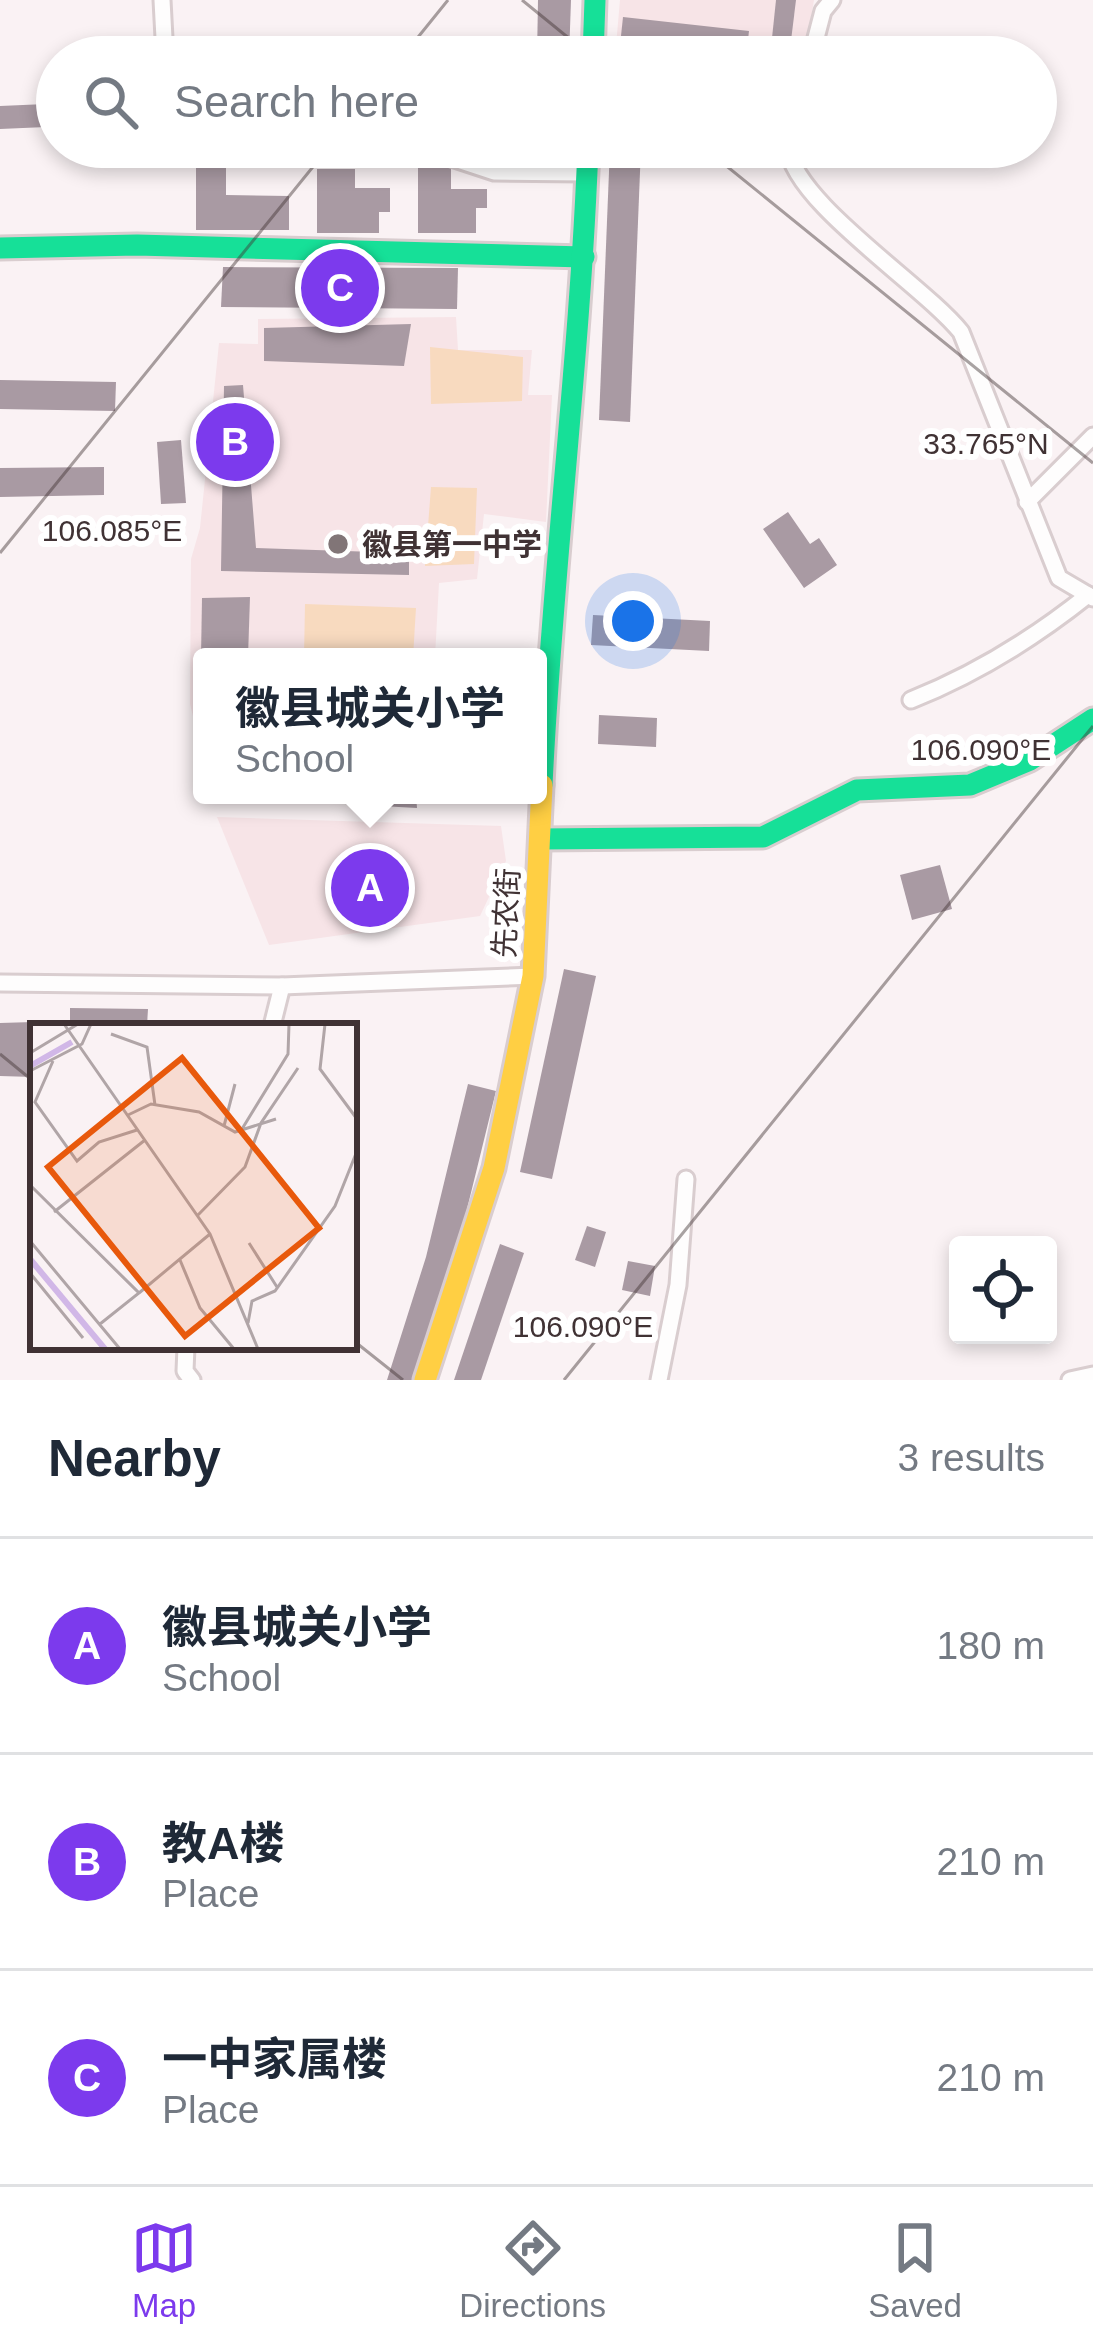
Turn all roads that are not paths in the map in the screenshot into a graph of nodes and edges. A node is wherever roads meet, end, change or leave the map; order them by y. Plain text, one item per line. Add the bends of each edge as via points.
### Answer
1 (162, 0) edge
2 (595, 0) edge
3 (832, 0) edge
4 (164, 36) edge
5 (593, 36) edge
6 (816, 36) edge
7 (482, 168) edge
8 (587, 168) edge
9 (793, 168) edge
10 (587, 173) junction
11 (0, 248) edge
12 (584, 257) junction
13 (1093, 436) edge
14 (1027, 502) junction
15 (1091, 593) edge
16 (547, 675) edge
17 (911, 700) dead end
18 (1093, 719) edge
19 (541, 804) edge
20 (540, 839) junction
21 (533, 976) junction
22 (0, 983) edge
23 (282, 986) junction
24 (273, 1023) edge
25 (686, 1179) dead end
26 (186, 1350) edge
27 (1093, 1375) edge
28 (192, 1380) edge
29 (425, 1380) edge
30 (659, 1380) edge
31 (1070, 1380) edge

1 - 4 street
2 - 5 main road
3 - 6 street
7 - 10 street
8 - 10 main road, 先农街
9 - 14 street via 961,332
10 - 12 main road, 先农街
11 - 12 main road
12 - 16 main road, 先农街
13 - 14 street
14 - 15 street via 1059,578
15 - 17 street via 1040,633
18 - 20 main road via 1030,760 970,785 856,790 764,837
19 - 20 main road, 先农街
20 - 21 main road, 先农街
21 - 23 street
21 - 29 main road, 先农街 via 494,1168
22 - 23 street
23 - 24 street
25 - 30 street via 678,1286
26 - 28 street
27 - 31 street

